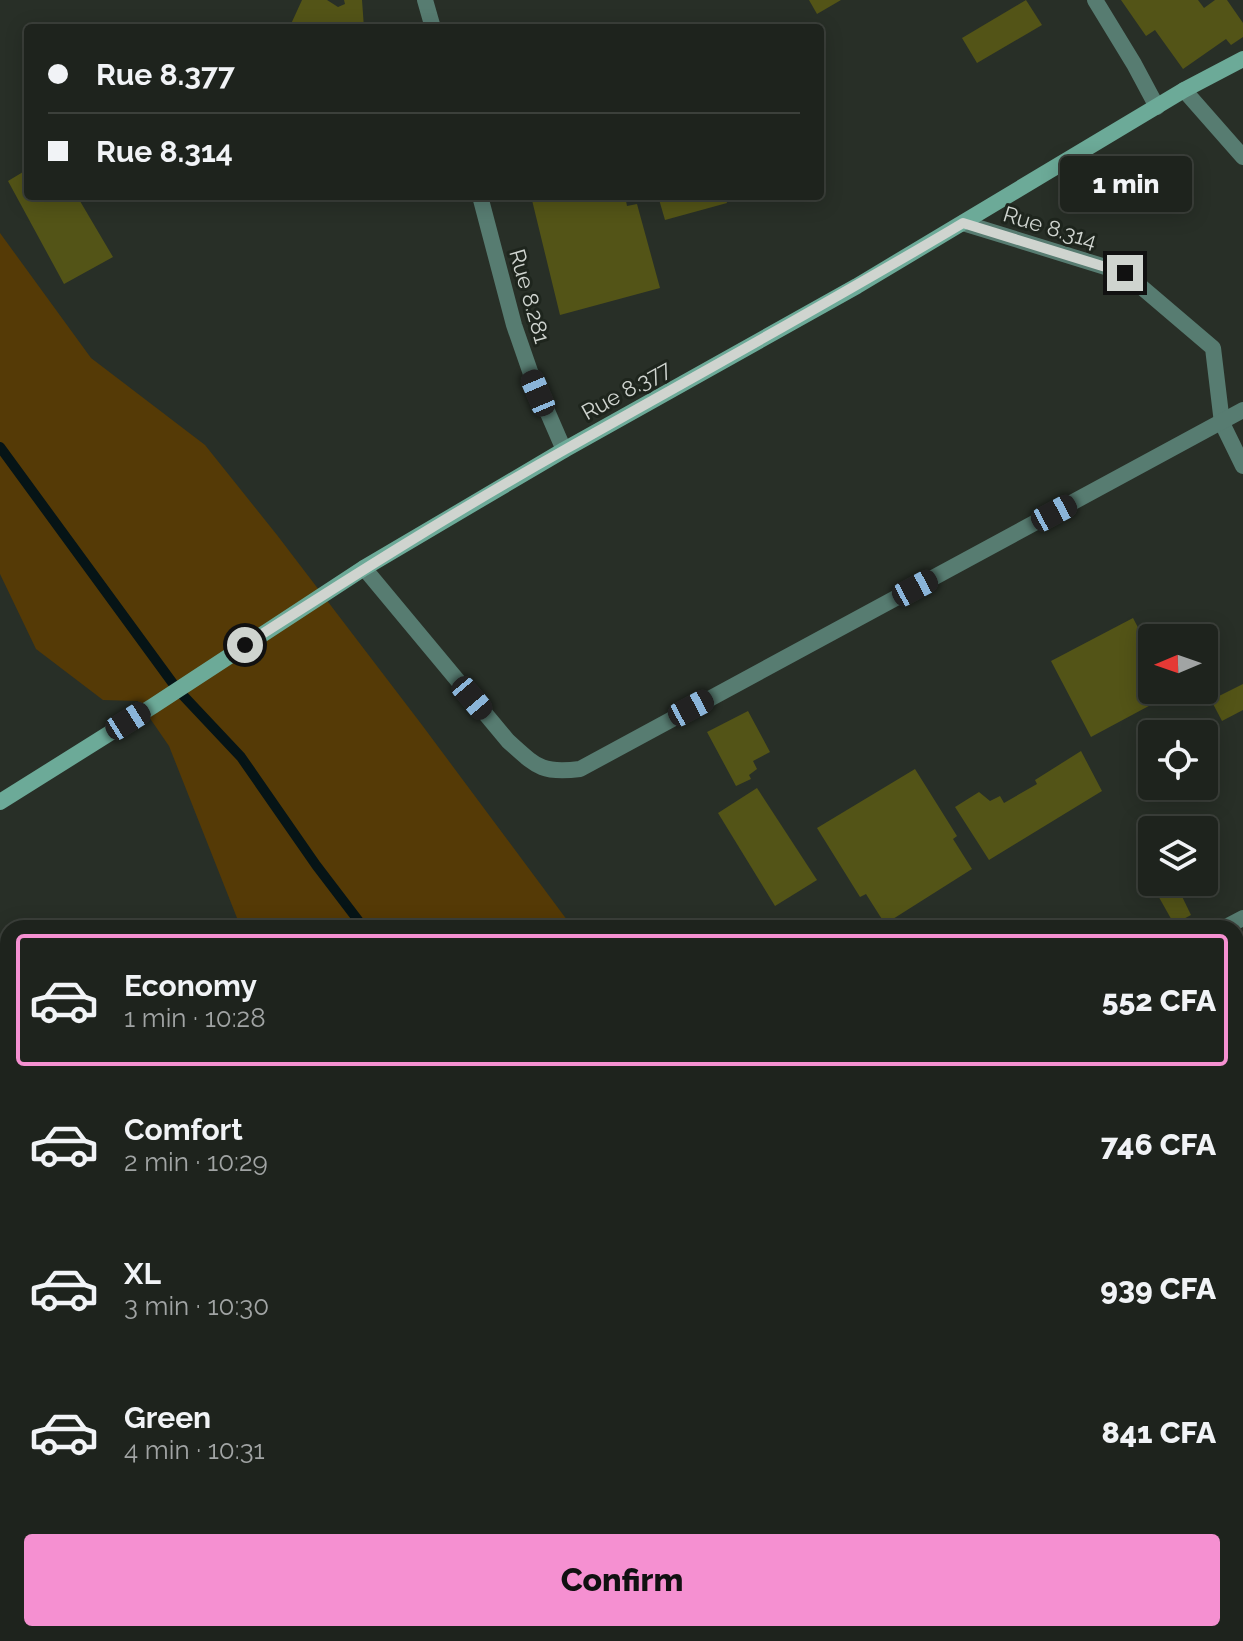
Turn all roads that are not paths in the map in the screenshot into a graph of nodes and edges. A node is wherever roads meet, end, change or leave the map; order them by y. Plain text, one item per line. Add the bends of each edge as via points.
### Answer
1 (425, 0) edge
2 (1095, 0) edge
3 (432, 24) edge
4 (1243, 59) edge
5 (1184, 90) junction
6 (1157, 107) junction
7 (1243, 157) edge
8 (481, 200) edge
9 (963, 223) junction
10 (1243, 410) edge
11 (1222, 423) junction
12 (564, 450) junction
13 (1243, 466) edge
14 (364, 568) junction
15 (0, 802) edge

1 - 3 street
2 - 6 street
4 - 5 street, Rue 8.377
5 - 6 street, Rue 8.377
5 - 7 street
6 - 9 street, Rue 8.377
8 - 12 street, Rue 8.281 via 514,325
9 - 11 street, Rue 8.314 via 1125,273 1213,348
9 - 12 street, Rue 8.377
10 - 11 street
11 - 13 street, Rue 8.314
11 - 14 street via 580,769 555,772 534,764 508,741
12 - 14 street, Rue 8.377
14 - 15 street, Rue 8.377

